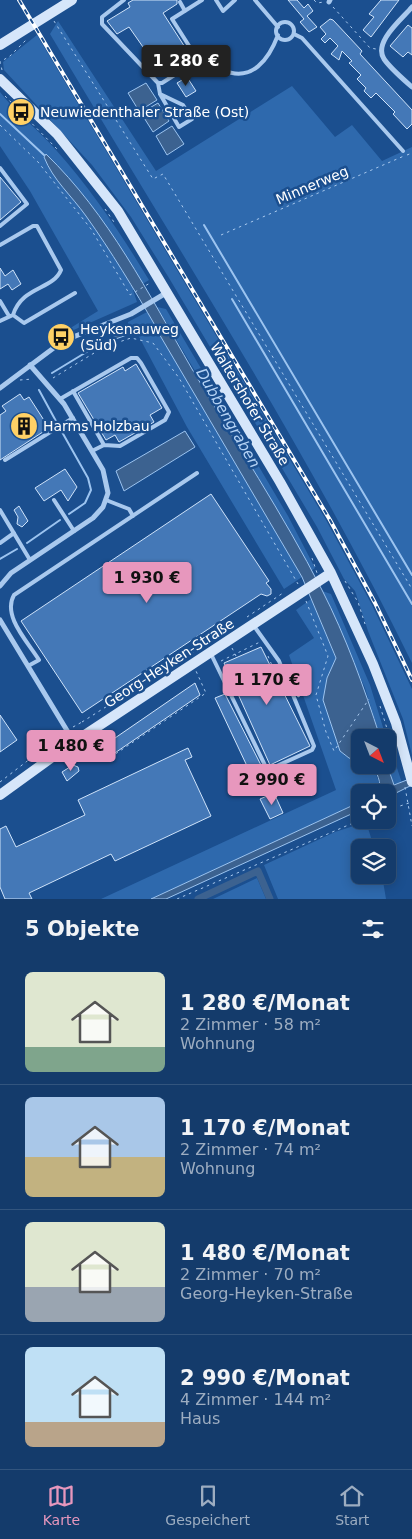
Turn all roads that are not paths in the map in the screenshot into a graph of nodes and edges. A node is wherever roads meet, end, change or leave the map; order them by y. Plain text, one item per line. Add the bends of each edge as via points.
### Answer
1 (72, 0) edge
2 (124, 0) edge
3 (202, 0) edge
4 (216, 0) edge
5 (236, 0) edge
6 (254, 0) edge
7 (180, 2) dead end
8 (412, 7) edge
9 (186, 11) junction
10 (278, 27) junction
11 (294, 34) junction
12 (278, 35) junction
13 (0, 46) edge
14 (198, 60) junction
15 (0, 74) edge
16 (158, 83) junction
17 (412, 87) edge
18 (160, 94) junction
19 (403, 151) dead end
20 (0, 168) edge
21 (0, 226) edge
22 (0, 245) edge
23 (75, 293) dead end
24 (166, 293) junction
25 (0, 301) edge
26 (11, 316) junction
27 (0, 321) edge
28 (30, 365) junction
29 (0, 388) edge
30 (73, 391) junction
31 (60, 398) junction
32 (72, 418) junction
33 (104, 444) junction
34 (92, 451) junction
35 (5, 460) dead end
36 (197, 474) dead end
37 (54, 500) dead end
38 (106, 500) junction
39 (0, 510) edge
40 (133, 516) junction
41 (74, 531) junction
42 (14, 533) junction
43 (0, 543) edge
44 (30, 560) junction
45 (331, 573) junction
46 (0, 586) edge
47 (0, 620) edge
48 (249, 622) junction
49 (1, 627) edge
50 (210, 652) junction
51 (28, 666) junction
52 (74, 742) junction
53 (268, 770) junction
54 (409, 783) edge
55 (276, 788) dead end
56 (0, 794) edge

1 - 13 main road
2 - 16 lane via 102,17 102,24
3 - 9 lane
4 - 5 lane via 223,11
6 - 10 lane
7 - 9 lane
8 - 17 street via 384,40 382,50 384,58
9 - 14 lane via 172,19
10 - 11 lane via 281,23 288,23
10 - 12 lane
11 - 12 lane via 286,40
11 - 19 lane via 302,38
12 - 14 lane via 267,59 251,71 231,73 210,62
14 - 16 lane
15 - 24 main road, Waltershofer Straße via 95,179 118,210
16 - 18 lane
18 - 18 lane via 179,127 192,119 183,105
20 - 21 lane via 27,204
22 - 26 lane via 37,226 61,270 56,278 20,300
23 - 26 lane via 24,323
24 - 28 street via 140,308 63,341
24 - 45 main road, Waltershofer Straße
25 - 26 lane
26 - 27 lane
28 - 29 street
28 - 31 street
30 - 31 lane
30 - 33 lane
30 - 33 lane via 131,358 137,358 141,363 168,416 120,446
31 - 32 street
32 - 34 street
32 - 35 lane
33 - 34 lane
34 - 38 street via 107,478
36 - 40 lane
37 - 41 lane
38 - 40 lane via 128,509
38 - 41 street via 99,513
39 - 42 lane
40 - 51 lane via 14,595 9,607 12,616 39,660
41 - 44 street
42 - 43 lane
42 - 44 lane
44 - 46 street via 11,573
45 - 48 main road, Georg-Heyken-Straße via 316,574 302,592
45 - 54 main road, Waltershofer Straße via 396,723
47 - 49 street
48 - 50 main road, Georg-Heyken-Straße
48 - 53 lane via 284,671 314,746 312,750
49 - 51 street
50 - 52 main road, Georg-Heyken-Straße
50 - 53 lane
51 - 52 street
52 - 56 main road, Georg-Heyken-Straße
53 - 55 lane

